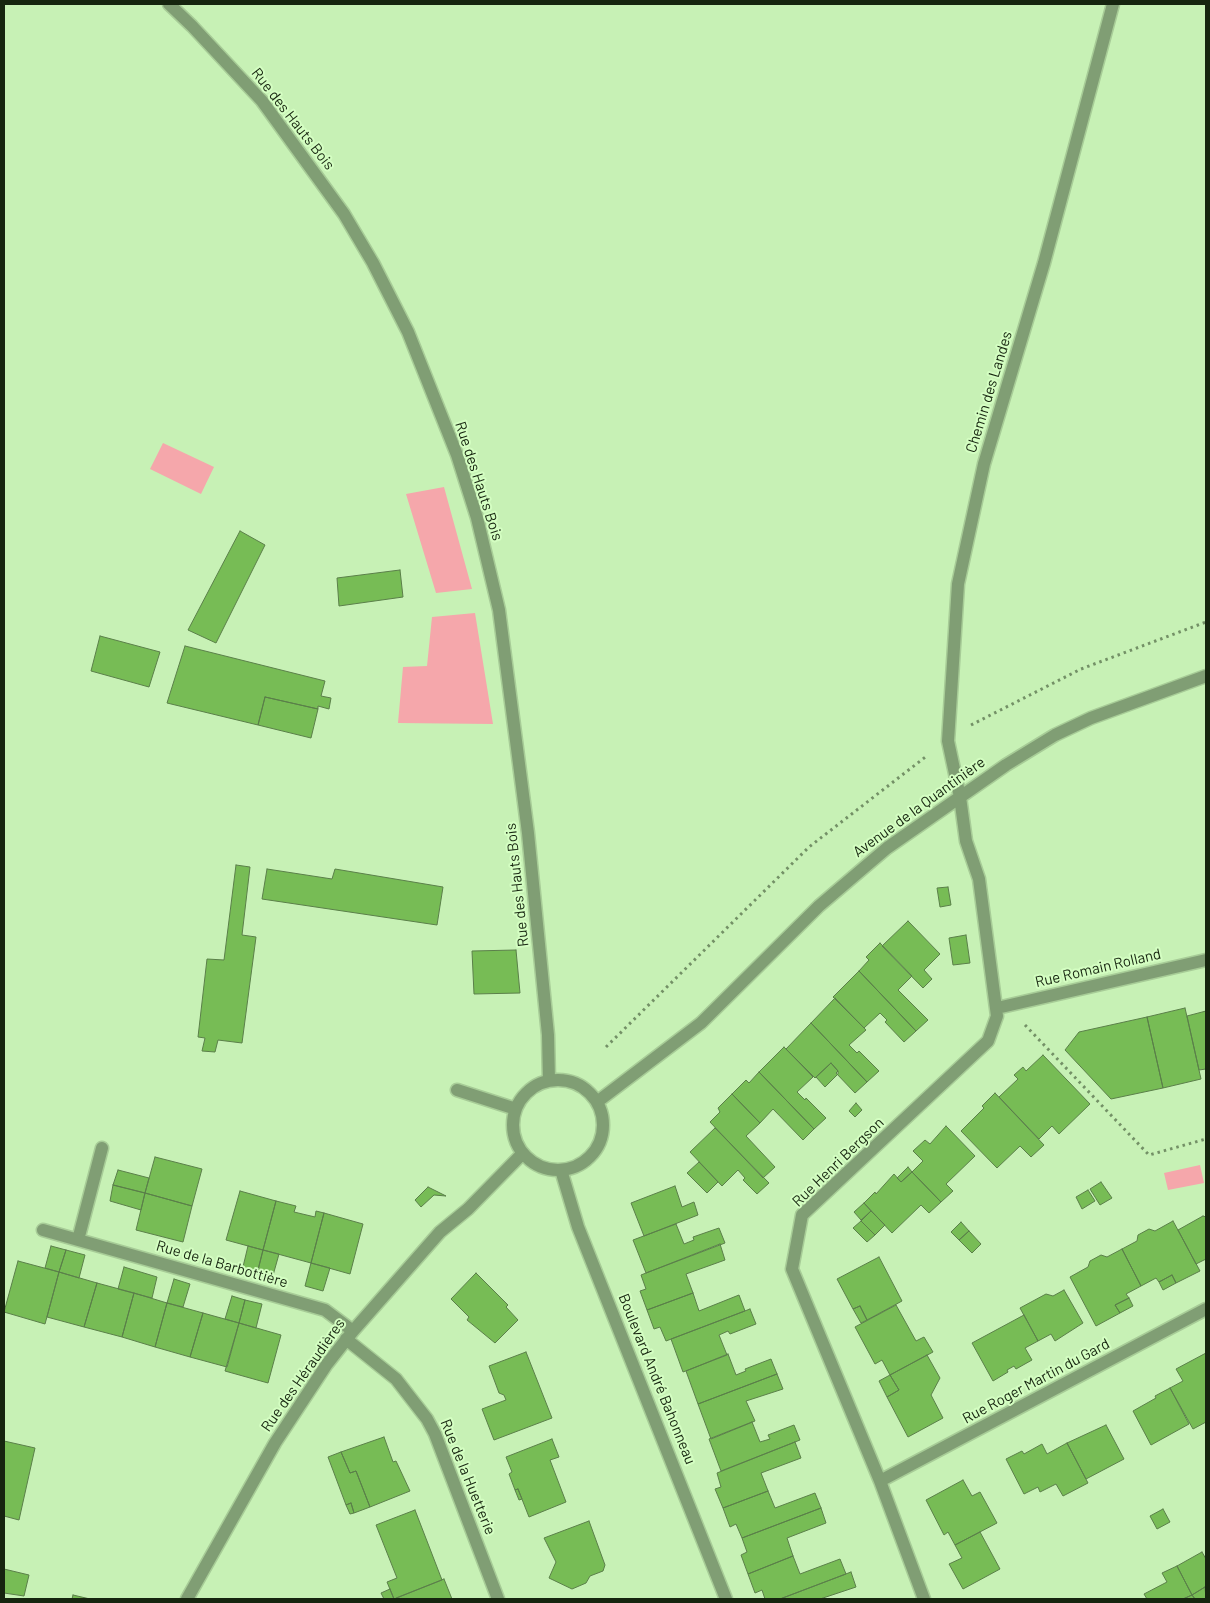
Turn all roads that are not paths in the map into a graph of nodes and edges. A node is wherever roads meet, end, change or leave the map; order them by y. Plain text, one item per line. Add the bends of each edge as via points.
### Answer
1 (169, 4) edge
2 (1113, 4) edge
3 (1206, 676) edge
4 (960, 797) junction
5 (1206, 960) edge
6 (997, 1008) junction
7 (549, 1081) junction
8 (457, 1090) dead end
9 (597, 1102) junction
10 (516, 1109) junction
11 (102, 1148) dead end
12 (523, 1153) junction
13 (561, 1170) junction
14 (43, 1230) dead end
15 (78, 1240) junction
16 (1206, 1309) edge
17 (349, 1335) junction
18 (880, 1481) junction
19 (187, 1599) edge
20 (498, 1599) edge
21 (726, 1599) edge
22 (924, 1599) edge

1 - 7 street, Rue des Hauts Bois via 262,102 344,214 408,332 457,455 477,518 499,610 528,833 548,1035
2 - 4 street, Chemin des Landes via 1044,264 984,464 958,584 948,741
3 - 4 street, Avenue de la Quantinière via 1091,718 1055,735
4 - 6 street, Rue Henri Bergson via 966,841 979,879
4 - 9 street, Avenue de la Quantinière via 855,874 701,1023
5 - 6 street, Rue Romain Rolland
6 - 18 street, Rue Henri Bergson via 988,1041 802,1215 792,1269
7 - 9 street via 577,1084
7 - 10 street via 535,1086 523,1096
8 - 10 street
9 - 13 street via 603,1117 603,1132 598,1146 575,1167
10 - 12 street via 513,1124
11 - 15 street
12 - 13 street via 546,1168
12 - 17 street, Rue des Héraudières via 468,1209 440,1232
13 - 21 street, Boulevard André Bahonneau via 582,1236
14 - 15 street, Rue de la Barbottière
15 - 17 street, Rue de la Barbottière via 325,1310
16 - 18 street, Rue Roger Martin du Gard
17 - 19 street, Rue des Héraudières via 275,1443
17 - 20 street, Rue de la Huetterie via 396,1380 427,1419
18 - 22 street, Rue Henri Bergson

